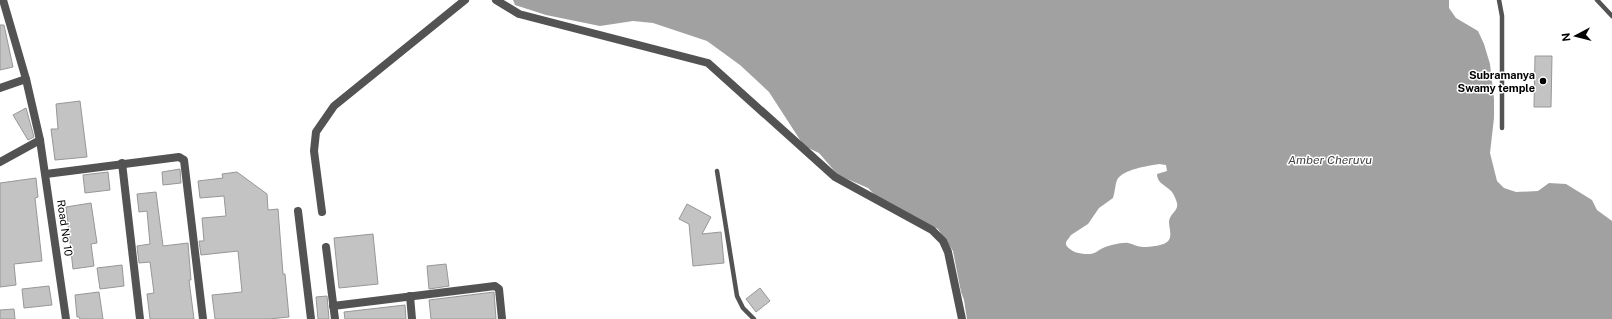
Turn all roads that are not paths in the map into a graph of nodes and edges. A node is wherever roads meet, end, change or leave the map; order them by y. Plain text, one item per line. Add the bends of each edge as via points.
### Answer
1 (3, 0) edge
2 (465, 0) edge
3 (496, 0) edge
4 (1499, 0) edge
5 (1597, 0) edge
6 (1612, 16) edge
7 (26, 79) junction
8 (0, 88) edge
9 (1502, 128) dead end
10 (40, 140) junction
11 (0, 162) edge
12 (122, 163) junction
13 (717, 171) dead end
14 (46, 174) junction
15 (298, 211) dead end
16 (322, 212) dead end
17 (326, 247) dead end
18 (410, 296) junction
19 (333, 306) junction
20 (66, 319) edge
21 (140, 319) edge
22 (204, 319) edge
23 (311, 319) edge
24 (335, 319) edge
25 (412, 319) edge
26 (502, 319) edge
27 (754, 319) edge
28 (962, 319) edge

1 - 7 street, Road No 10
2 - 16 street via 334,106 316,132 314,151
3 - 28 street via 519,14 708,63 835,177 932,230 943,241 948,252
4 - 9 lane via 1502,16
5 - 6 lane
7 - 8 street
7 - 10 street, Road No 10
10 - 11 street
10 - 14 street, Road No 10
12 - 14 street
12 - 21 street
12 - 22 street via 179,157 184,160
13 - 27 lane via 737,296 743,308
14 - 20 street, Road No 10
15 - 23 street
17 - 19 street
18 - 19 street
18 - 25 street
18 - 26 street via 495,286 499,289
19 - 24 street

